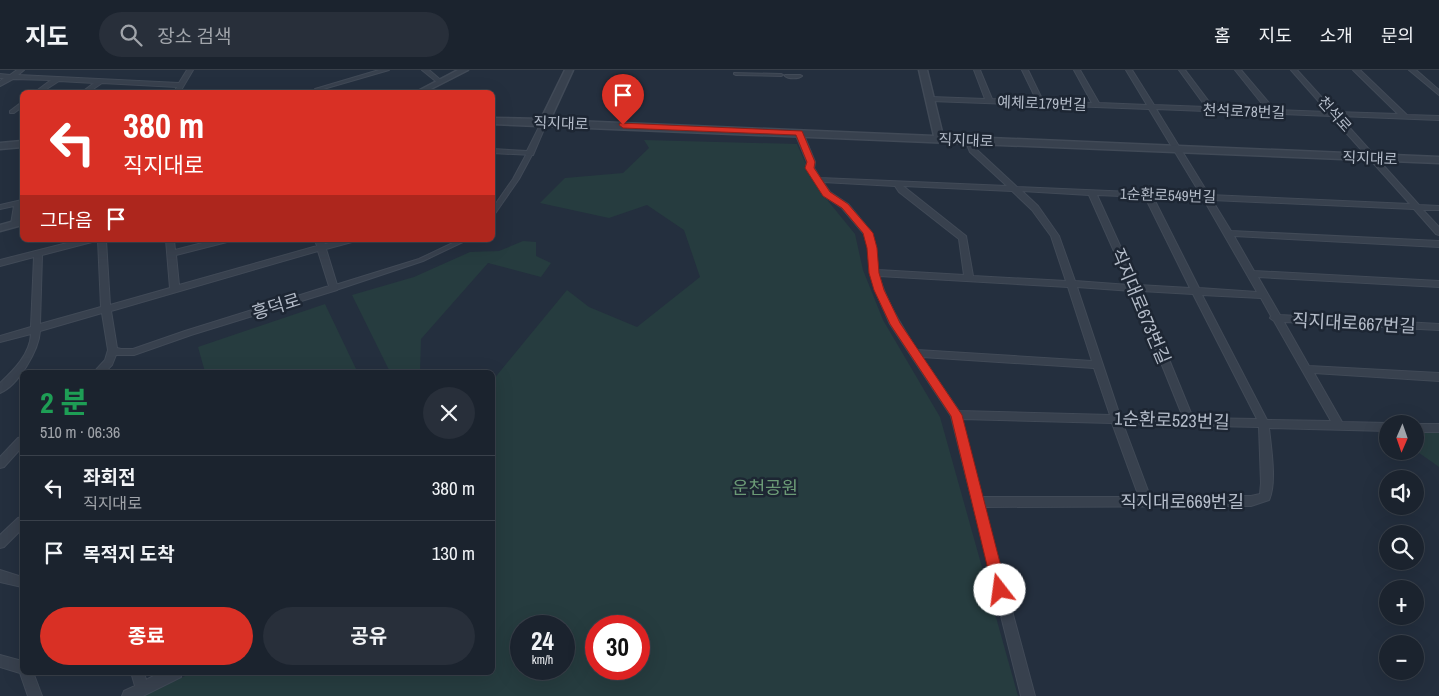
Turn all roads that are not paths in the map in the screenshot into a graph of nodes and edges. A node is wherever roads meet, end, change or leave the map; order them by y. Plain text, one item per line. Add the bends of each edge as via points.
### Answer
1 (21, 70) edge
2 (190, 70) edge
3 (386, 70) edge
4 (425, 70) edge
5 (464, 70) edge
6 (569, 70) edge
7 (923, 70) edge
8 (977, 70) edge
9 (1025, 70) edge
10 (1077, 70) edge
11 (1129, 70) edge
12 (1182, 70) edge
13 (1238, 70) edge
14 (1294, 70) edge
15 (1356, 70) edge
16 (1412, 70) edge
17 (736, 74) dead end
18 (0, 76) edge
19 (11, 76) junction
20 (800, 76) dead end
21 (57, 79) junction
22 (100, 81) junction
23 (440, 82) junction
24 (0, 84) edge
25 (182, 85) junction
26 (318, 89) dead end
27 (41, 90) edge
28 (88, 90) edge
29 (178, 90) edge
30 (424, 90) edge
31 (1438, 91) edge
32 (931, 98) junction
33 (988, 101) junction
34 (1041, 103) junction
35 (1097, 105) junction
36 (20, 106) edge
37 (1153, 107) junction
38 (1211, 110) junction
39 (12, 112) dead end
40 (1273, 112) junction
41 (1336, 115) junction
42 (1404, 117) junction
43 (1439, 118) edge
44 (495, 121) edge
45 (544, 122) junction
46 (799, 133) junction
47 (939, 139) junction
48 (969, 140) junction
49 (20, 143) edge
50 (0, 146) edge
51 (1178, 150) junction
52 (495, 151) edge
53 (530, 153) junction
54 (1374, 158) junction
55 (1439, 160) edge
56 (819, 180) junction
57 (896, 183) junction
58 (1013, 188) junction
59 (1092, 192) junction
60 (1148, 194) junction
61 (1206, 197) junction
62 (20, 202) edge
63 (0, 207) edge
64 (1418, 207) junction
65 (1439, 208) edge
66 (495, 210) edge
67 (19, 223) edge
68 (0, 228) edge
69 (1439, 232) edge
70 (1228, 234) junction
71 (81, 242) edge
72 (102, 242) edge
73 (170, 242) edge
74 (216, 242) edge
75 (334, 242) edge
76 (460, 242) edge
77 (320, 244) edge
78 (1439, 244) edge
79 (38, 253) junction
80 (171, 254) junction
81 (0, 263) edge
82 (874, 273) junction
83 (1250, 274) junction
84 (969, 278) junction
85 (1439, 284) edge
86 (1072, 285) junction
87 (334, 288) junction
88 (1135, 288) junction
89 (175, 289) junction
90 (1196, 292) junction
91 (1262, 295) junction
92 (106, 309) junction
93 (1275, 318) junction
94 (1436, 327) edge
95 (36, 330) junction
96 (0, 339) edge
97 (113, 350) junction
98 (914, 353) junction
99 (1099, 365) junction
100 (1305, 369) junction
101 (100, 370) edge
102 (1439, 377) edge
103 (0, 389) edge
104 (956, 415) junction
105 (1116, 419) junction
106 (1189, 420) junction
107 (1264, 423) junction
108 (1339, 426) junction
109 (1379, 427) edge
110 (1424, 428) edge
111 (1439, 428) edge
112 (20, 443) edge
113 (0, 464) edge
114 (1146, 500) junction
115 (977, 502) junction
116 (20, 524) edge
117 (0, 543) edge
118 (0, 576) edge
119 (20, 581) edge
120 (0, 661) edge
121 (20, 666) edge
122 (27, 675) edge
123 (138, 675) edge
124 (170, 675) edge
125 (143, 689) junction
126 (35, 696) edge
127 (129, 696) edge
128 (1028, 696) edge

1 - 19 street
2 - 25 street
3 - 26 street
4 - 23 street
5 - 23 street
6 - 45 street
7 - 32 street
8 - 33 street
9 - 34 street
10 - 35 street
11 - 37 street, 직지대로667번길
12 - 38 street
13 - 40 street
14 - 41 street, 천석로
15 - 42 street
16 - 31 street
17 - 20 street
18 - 19 street
19 - 21 street
19 - 24 street
21 - 22 street
21 - 27 street
22 - 25 street
22 - 28 street
23 - 30 street
25 - 29 street
32 - 33 street, 예체로179번길
32 - 47 street
33 - 34 street, 예체로179번길
34 - 35 street, 예체로179번길
35 - 37 street, 예체로179번길
36 - 39 street
37 - 38 street, 천석로78번길
37 - 51 street, 직지대로667번길
38 - 40 street, 천석로78번길
40 - 41 street, 천석로78번길
41 - 42 street, 천석로78번길
41 - 54 street, 천석로
42 - 43 street, 천석로78번길
44 - 45 street, 직지대로
45 - 46 street, 직지대로
45 - 53 street
46 - 47 street, 직지대로
46 - 56 street via 811,162 810,168
47 - 48 street, 직지대로
48 - 51 street, 직지대로
48 - 58 street via 973,150
49 - 50 street
51 - 54 street, 직지대로
51 - 61 street, 직지대로667번길
52 - 53 street
53 - 66 street
54 - 55 street, 직지대로
54 - 64 street, 천석로
56 - 57 street, 1순환로549번길
56 - 82 street via 827,194 845,206 868,233
57 - 58 street, 1순환로549번길
57 - 84 street via 963,238
58 - 59 street, 1순환로549번길
58 - 86 street via 1035,208 1055,236
59 - 60 street, 1순환로549번길
59 - 88 street, 직지대로673번길
60 - 61 street, 1순환로549번길
60 - 90 street, 직지대로669번길
61 - 64 street, 1순환로549번길
61 - 70 street, 직지대로667번길
62 - 63 street
62 - 67 street
64 - 65 street, 1순환로549번길
64 - 69 street, 천석로
67 - 68 street
70 - 78 street
70 - 83 street, 직지대로667번길
71 - 79 street
72 - 92 street
73 - 80 street
74 - 80 street
75 - 77 street
76 - 87 street, 흥덕로 via 421,260
77 - 87 street
77 - 89 street
79 - 81 street
79 - 95 street
80 - 89 street
82 - 84 street
82 - 98 street via 895,324
83 - 85 street
83 - 91 street, 직지대로667번길
84 - 86 street
86 - 88 street
86 - 99 street
87 - 97 street, 흥덕로 via 134,352
88 - 90 street
88 - 106 street, 직지대로673번길
89 - 92 street
90 - 91 street
90 - 107 street, 직지대로669번길
91 - 93 street, 직지대로667번길
92 - 95 street
92 - 97 street
93 - 94 street, 직지대로667번길
93 - 100 street, 직지대로667번길
95 - 96 street
95 - 103 street via 26,362
97 - 101 street via 109,362
98 - 99 street
98 - 104 street
99 - 105 street
100 - 102 street
100 - 108 street, 직지대로667번길
104 - 105 street, 1순환로523번길
104 - 115 street
105 - 106 street, 1순환로523번길
105 - 114 street
106 - 107 street, 1순환로523번길
107 - 108 street, 1순환로523번길
107 - 114 street, 직지대로669번길 via 1265,497 1251,501
108 - 109 street, 1순환로523번길
110 - 111 street
112 - 113 street
114 - 115 street, 직지대로669번길
115 - 128 street
116 - 117 street
118 - 119 street
120 - 121 street
122 - 126 street
123 - 125 street
124 - 125 street
125 - 127 street

